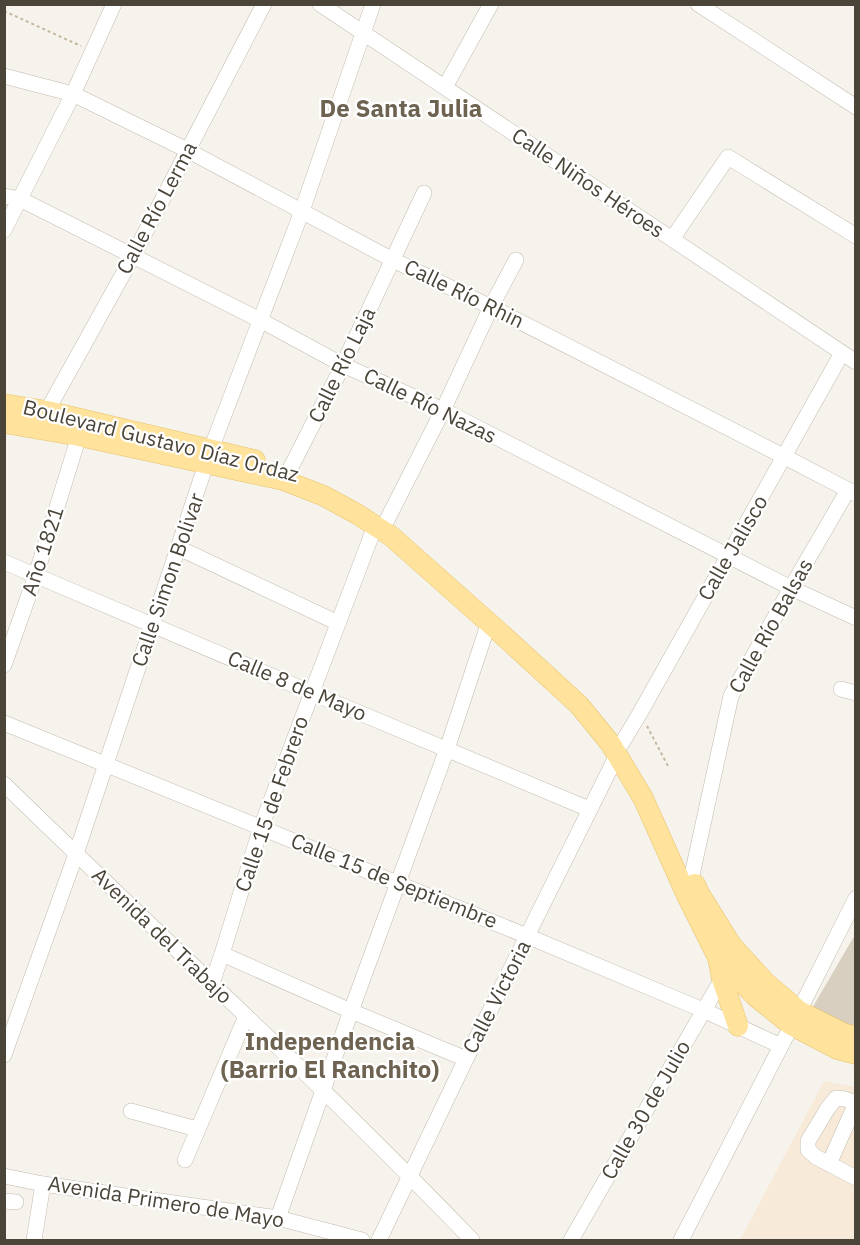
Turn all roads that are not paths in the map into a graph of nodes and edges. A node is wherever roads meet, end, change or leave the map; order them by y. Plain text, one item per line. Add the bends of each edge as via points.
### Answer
1 (114, 4) edge
2 (264, 4) edge
3 (320, 4) edge
4 (373, 4) edge
5 (491, 4) edge
6 (698, 4) edge
7 (363, 33) junction
8 (4, 76) edge
9 (445, 87) junction
10 (73, 94) junction
11 (855, 107) edge
12 (187, 150) junction
13 (424, 193) dead end
14 (12, 198) edge
15 (302, 211) junction
16 (4, 230) edge
17 (855, 236) edge
18 (672, 239) junction
19 (133, 256) junction
20 (393, 260) junction
21 (516, 260) dead end
22 (491, 307) junction
23 (260, 320) junction
24 (842, 353) junction
25 (855, 362) edge
26 (343, 365) junction
27 (4, 404) edge
28 (47, 411) junction
29 (443, 411) junction
30 (4, 423) edge
31 (79, 436) junction
32 (209, 456) junction
33 (785, 457) junction
34 (290, 469) junction
35 (852, 492) edge
36 (381, 523) junction
37 (179, 548) junction
38 (728, 556) junction
39 (4, 562) edge
40 (36, 575) junction
41 (791, 588) junction
42 (855, 618) edge
43 (489, 622) junction
44 (338, 623) junction
45 (153, 625) junction
46 (4, 665) edge
47 (312, 693) junction
48 (4, 723) edge
49 (447, 749) junction
50 (620, 749) junction
51 (106, 764) junction
52 (4, 784) edge
53 (589, 809) junction
54 (261, 827) junction
55 (76, 854) junction
56 (692, 875) junction
57 (397, 882) junction
58 (855, 898) edge
59 (527, 936) junction
60 (222, 954) junction
61 (717, 958) junction
62 (722, 979) junction
63 (212, 983) junction
64 (703, 1010) junction
65 (351, 1011) junction
66 (246, 1016) junction
67 (795, 1018) junction
68 (738, 1026) junction
69 (855, 1037) edge
70 (781, 1046) junction
71 (855, 1054) edge
72 (4, 1055) edge
73 (466, 1059) junction
74 (323, 1091) junction
75 (855, 1103) edge
76 (131, 1111) dead end
77 (197, 1129) junction
78 (185, 1160) dead end
79 (829, 1164) junction
80 (4, 1176) edge
81 (410, 1176) junction
82 (855, 1178) edge
83 (43, 1184) junction
84 (279, 1218) junction
85 (34, 1240) edge
86 (362, 1240) edge
87 (379, 1240) edge
88 (472, 1240) edge
89 (571, 1240) edge
90 (681, 1240) edge

1 - 10 street
2 - 12 street, Calle Río Lerma
3 - 7 street, Calle Niños Héroes
4 - 7 street, Calle Simon Bolivar
5 - 9 street
6 - 11 street
7 - 9 street, Calle Niños Héroes
7 - 15 street, Calle Simon Bolivar
8 - 10 street, Calle Río Rhin
9 - 18 street, Calle Niños Héroes
10 - 12 street, Calle Río Rhin
10 - 14 street
12 - 15 street, Calle Río Rhin
12 - 19 street, Calle Río Lerma
13 - 20 street, Calle Río Laja
14 - 16 street
14 - 19 street, Calle Río Nazas
15 - 20 street, Calle Río Rhin
15 - 23 street, Calle Simon Bolivar
17 - 18 street via 728,157
18 - 24 street, Calle Niños Héroes
19 - 23 street, Calle Río Nazas
19 - 28 street, Calle Río Lerma
20 - 22 street, Calle Río Rhin
20 - 26 street, Calle Río Laja
21 - 22 street, Calle 15 de Febrero
22 - 29 street, Calle 15 de Febrero
22 - 33 street, Calle Río Rhin
23 - 26 street, Calle Río Nazas
23 - 32 street, Calle Simon Bolivar
24 - 25 street, Calle Niños Héroes
24 - 33 street, Calle Jalisco
26 - 29 street, Calle Río Nazas
26 - 34 street, Calle Río Laja
27 - 28 main road, Boulevard Gustavo Díaz Ordaz
28 - 32 main road, Boulevard Gustavo Díaz Ordaz
29 - 36 street, Calle 15 de Febrero
29 - 38 street, Calle Río Nazas
30 - 31 main road, Boulevard Gustavo Díaz Ordaz
31 - 32 main road, Boulevard Gustavo Díaz Ordaz
31 - 40 street, Año 1821
32 - 34 main road, Boulevard Gustavo Díaz Ordaz
32 - 36 main road, Boulevard Gustavo Díaz Ordaz via 283,480
32 - 37 street, Calle Simon Bolivar
33 - 35 street, Calle Río Rhin
33 - 38 street, Calle Jalisco
34 - 36 main road, Boulevard Gustavo Díaz Ordaz via 360,502
35 - 41 street, Calle Río Balsas
36 - 43 main road, Boulevard Gustavo Díaz Ordaz
36 - 44 street, Calle 15 de Febrero
36 - 50 main road, Boulevard Gustavo Díaz Ordaz via 398,527 500,616 578,692
37 - 44 street
37 - 45 street, Calle Simon Bolivar
38 - 41 street, Calle Río Nazas
38 - 50 street, Calle Jalisco
39 - 40 street, Calle 8 de Mayo
40 - 45 street, Calle 8 de Mayo
40 - 46 street, Año 1821
41 - 42 street, Calle Río Nazas
41 - 56 street, Calle Río Balsas via 730,696
43 - 49 street
43 - 50 main road, Boulevard Gustavo Díaz Ordaz via 579,705
44 - 47 street, Calle 15 de Febrero
45 - 47 street, Calle 8 de Mayo
45 - 51 street, Calle Simon Bolivar
47 - 49 street, Calle 8 de Mayo
47 - 54 street, Calle 15 de Febrero
48 - 51 street, Calle 15 de Septiembre
49 - 53 street, Calle 8 de Mayo
49 - 57 street
50 - 53 street, Calle Victoria
50 - 56 main road, Boulevard Gustavo Díaz Ordaz via 652,791
50 - 61 main road, Boulevard Gustavo Díaz Ordaz
51 - 54 street, Calle 15 de Septiembre
51 - 55 street, Calle Simon Bolivar
52 - 55 street, Avenida del Trabajo
53 - 59 street, Calle Victoria
54 - 57 street, Calle 15 de Septiembre
54 - 60 street, Calle 15 de Febrero
55 - 63 street, Avenida del Trabajo
55 - 72 street, Calle Simon Bolivar
56 - 67 main road, Boulevard Gustavo Díaz Ordaz via 732,946
57 - 59 street, Calle 15 de Septiembre
57 - 65 street
58 - 67 street
59 - 64 street, Calle 15 de Septiembre
59 - 73 street, Calle Victoria
60 - 63 street, Calle 15 de Febrero
60 - 65 street
61 - 62 main road
61 - 67 main road, Boulevard Gustavo Díaz Ordaz via 755,996
62 - 64 street, Calle 30 de Julio
62 - 68 main road
63 - 66 street, Avenida del Trabajo
64 - 68 street, Calle 15 de Septiembre
64 - 89 street, Calle 30 de Julio
65 - 73 street
65 - 74 street
66 - 74 street, Avenida del Trabajo
66 - 77 street
67 - 69 main road, Boulevard Gustavo Díaz Ordaz
67 - 70 street
67 - 71 main road, Boulevard Gustavo Díaz Ordaz via 837,1050
68 - 70 street, Calle 15 de Septiembre
70 - 90 street
73 - 81 street, Calle Victoria
74 - 81 street, Avenida del Trabajo
74 - 84 street
75 - 79 street
75 - 79 street via 836,1098 808,1141 808,1150
76 - 77 street
77 - 78 street
79 - 82 street
80 - 83 street, Avenida Primero de Mayo
81 - 87 street, Calle Victoria
81 - 88 street, Avenida del Trabajo
83 - 84 street, Avenida Primero de Mayo
83 - 85 street
84 - 86 street, Avenida Primero de Mayo

